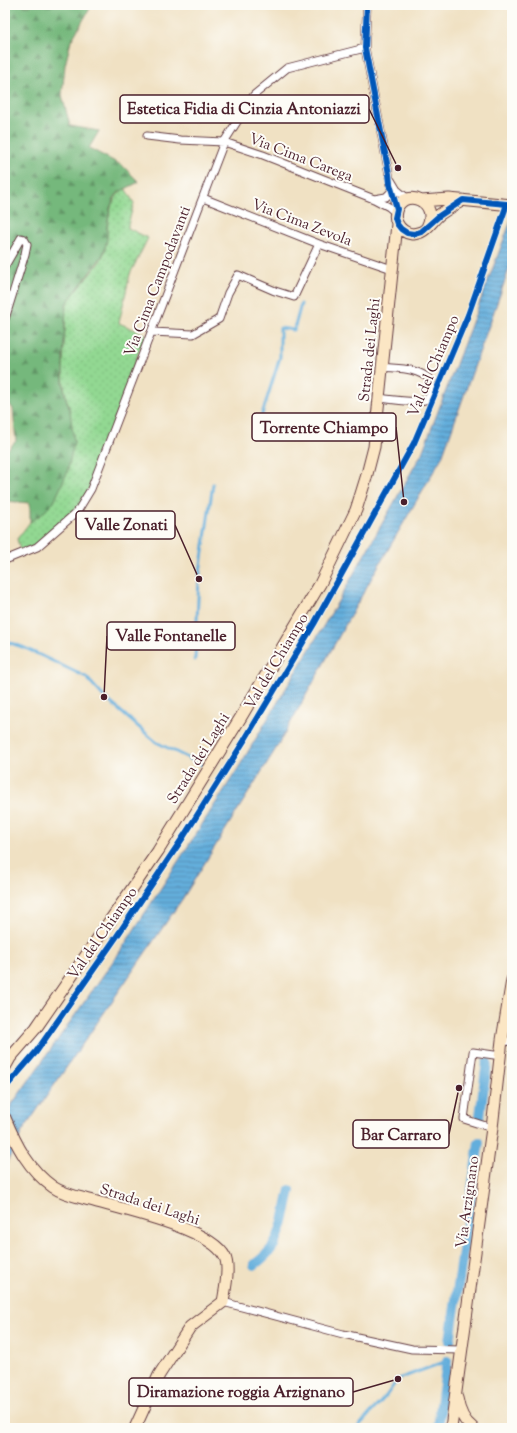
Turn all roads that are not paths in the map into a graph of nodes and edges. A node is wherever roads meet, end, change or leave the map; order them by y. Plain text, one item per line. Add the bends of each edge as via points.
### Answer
1 (367, 5) edge
2 (365, 48) junction
3 (147, 136) dead end
4 (224, 142) junction
5 (389, 174) junction
6 (391, 192) junction
7 (203, 198) junction
8 (374, 199) junction
9 (408, 199) junction
10 (463, 200) junction
11 (422, 201) junction
12 (512, 205) edge
13 (396, 211) junction
14 (397, 224) junction
15 (424, 230) junction
16 (319, 244) junction
17 (394, 252) junction
18 (5, 266) edge
19 (392, 269) junction
20 (5, 319) edge
21 (152, 332) junction
22 (381, 367) junction
23 (379, 398) junction
24 (5, 560) edge
25 (512, 980) edge
26 (507, 1041) edge
27 (501, 1056) junction
28 (5, 1067) edge
29 (5, 1118) edge
30 (492, 1128) junction
31 (223, 1302) junction
32 (462, 1350) junction
33 (456, 1391) junction
34 (135, 1428) edge
35 (451, 1428) edge
36 (473, 1428) edge

1 - 2 street
2 - 4 street, Via Cima Campodavanti via 287,68 254,95
2 - 5 street
3 - 4 street, Via Cima Carega
4 - 7 street, Via Cima Campodavanti
4 - 8 street, Via Cima Carega
5 - 6 street
5 - 9 street via 397,190
6 - 8 street via 386,197
6 - 13 street
7 - 16 street, Via Cima Zevola
7 - 21 street, Via Cima Campodavanti
8 - 13 street, Via Cima Carega
9 - 11 street
9 - 13 street via 403,201
10 - 11 street
10 - 12 street
10 - 15 street
11 - 15 street via 426,204 431,218
13 - 14 street
14 - 15 street via 407,233 414,234
14 - 17 street, Strada dei Laghi
15 - 17 street
16 - 19 street, Via Cima Zevola
16 - 21 street via 294,297 238,275 228,293 219,319 193,334
17 - 19 street, Strada dei Laghi
18 - 20 street via 21,238 24,239 27,244 25,254
19 - 22 street, Strada dei Laghi
21 - 24 street, Via Cima Campodavanti via 91,489 78,512 37,547
22 - 23 street, Strada dei Laghi
22 - 23 street via 422,373 430,380 432,391 428,398 421,402
23 - 28 street, Strada dei Laghi via 374,447 356,510 320,584 158,850 36,1028
25 - 26 street, Via Arzignano
26 - 27 street, Via Arzignano
27 - 30 street, Via Arzignano
27 - 30 street via 473,1052 464,1119
29 - 31 street, Strada dei Laghi via 19,1150 38,1174 55,1188 182,1227 199,1234 220,1250 225,1258 226,1268
30 - 32 street, Via Arzignano
31 - 32 street via 343,1334 412,1349
31 - 34 street via 190,1327 159,1375
32 - 33 street, Via Arzignano
33 - 35 street, Via Arzignano
33 - 36 street via 462,1416

